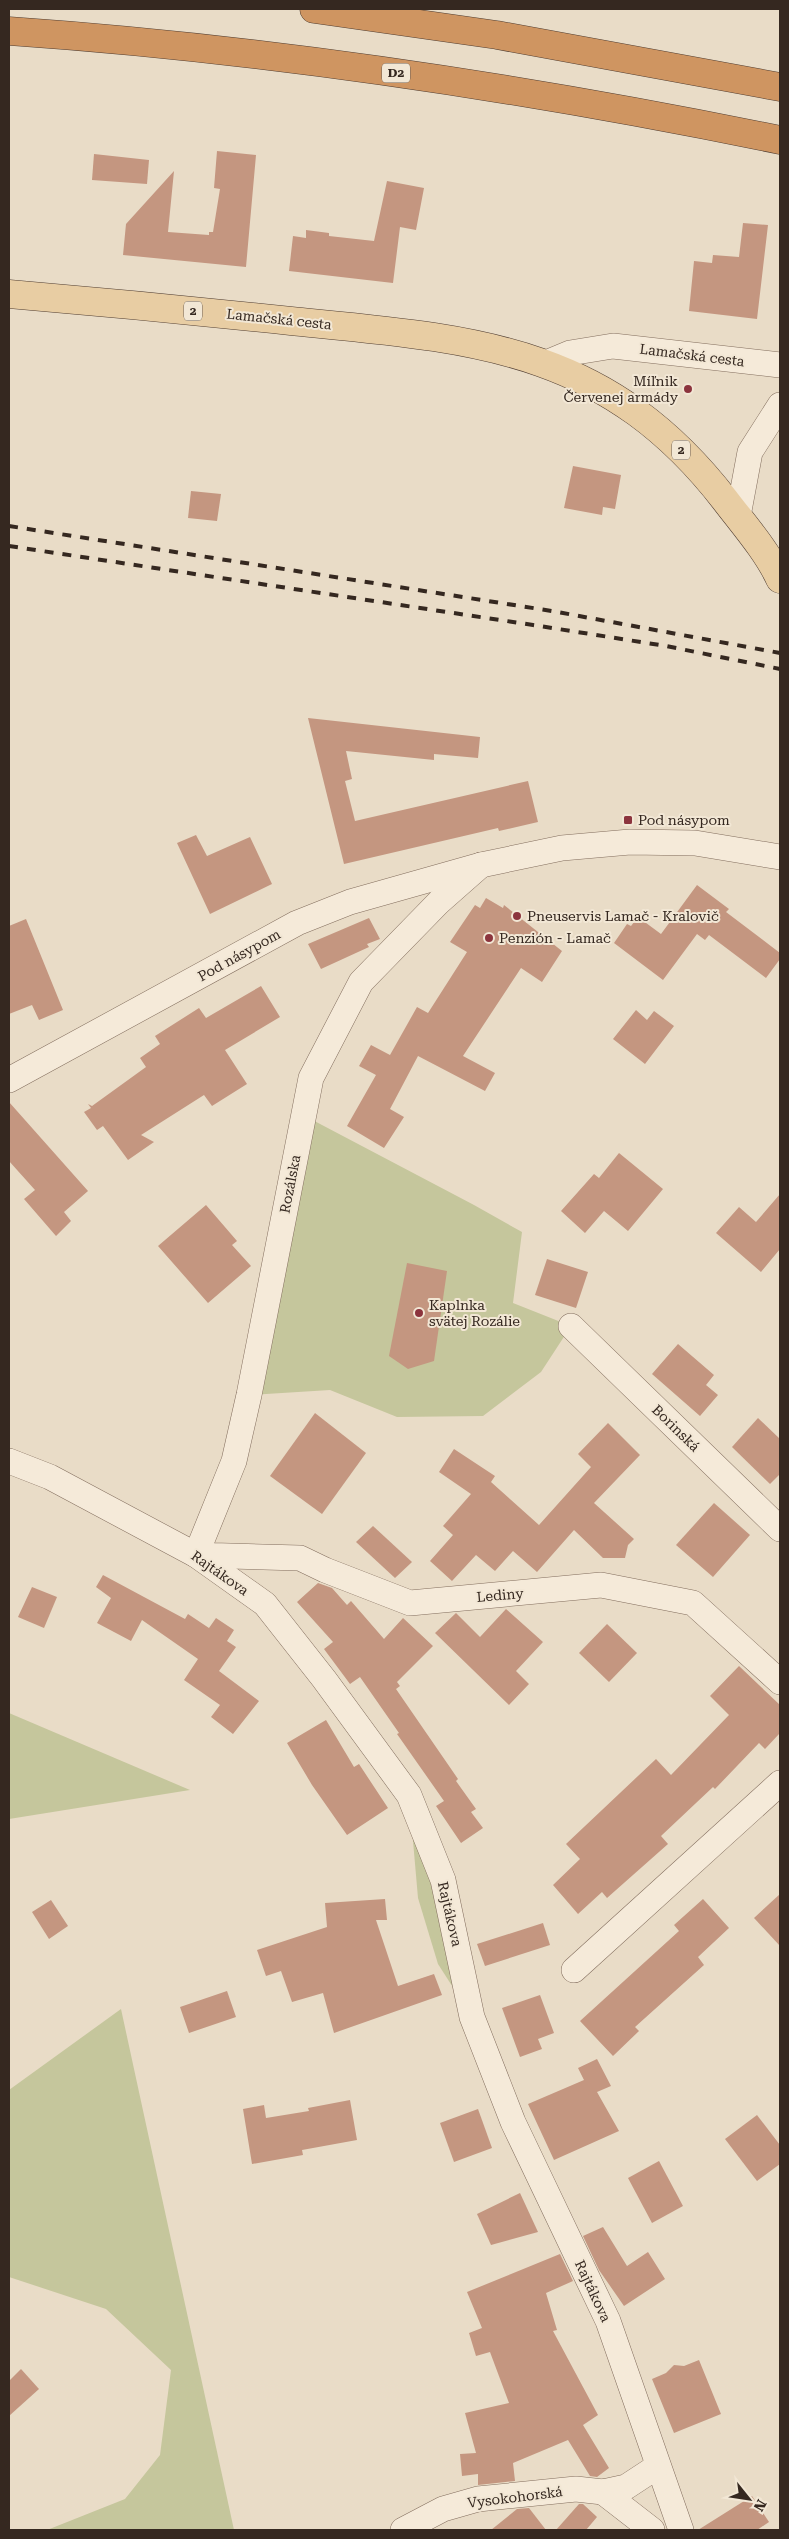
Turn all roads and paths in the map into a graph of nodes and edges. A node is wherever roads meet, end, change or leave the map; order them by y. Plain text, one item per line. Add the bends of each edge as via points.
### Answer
1 (314, 9) edge
2 (9, 31) edge
3 (780, 87) edge
4 (780, 140) edge
5 (9, 294) edge
6 (546, 363) junction
7 (780, 365) edge
8 (780, 405) edge
9 (738, 516) junction
10 (780, 579) edge
11 (780, 857) edge
12 (481, 865) junction
13 (9, 1080) edge
14 (571, 1326) dead end
15 (9, 1461) edge
16 (780, 1529) edge
17 (196, 1555) junction
18 (780, 1682) edge
19 (780, 1783) edge
20 (574, 1970) dead end
21 (658, 2466) junction
22 (603, 2492) junction
23 (403, 2530) edge
24 (652, 2530) edge
25 (681, 2530) edge

1 - 3 highway via 497,34
2 - 4 highway, D2 via 315,61 556,98
5 - 6 main road, Lamačská cesta / 2 via 386,330 458,340
6 - 7 street, Lamačská cesta via 570,353 613,346
6 - 9 main road, Lamačská cesta / 2 via 607,392 659,428
8 - 9 street via 750,452
9 - 10 main road, Lamačská cesta / 2
11 - 12 street, Pod násypom via 695,843 630,842 562,848
12 - 13 street, Pod násypom via 350,902 298,923
12 - 17 street, Rozálska via 439,902 361,982 311,1078 234,1461
14 - 16 street, Borinská
15 - 17 street, Rajtákova via 50,1477
17 - 18 street, Lediny via 300,1558 410,1603 601,1585 692,1604
17 - 21 street, Rajtákova via 265,1604 409,1795 443,1880 472,2017 513,2122 608,2321
19 - 20 street
21 - 22 street, Vysokohorská via 626,2487
21 - 25 street, Rajtákova
22 - 23 street, Vysokohorská via 576,2489 478,2499 443,2509
22 - 24 street

